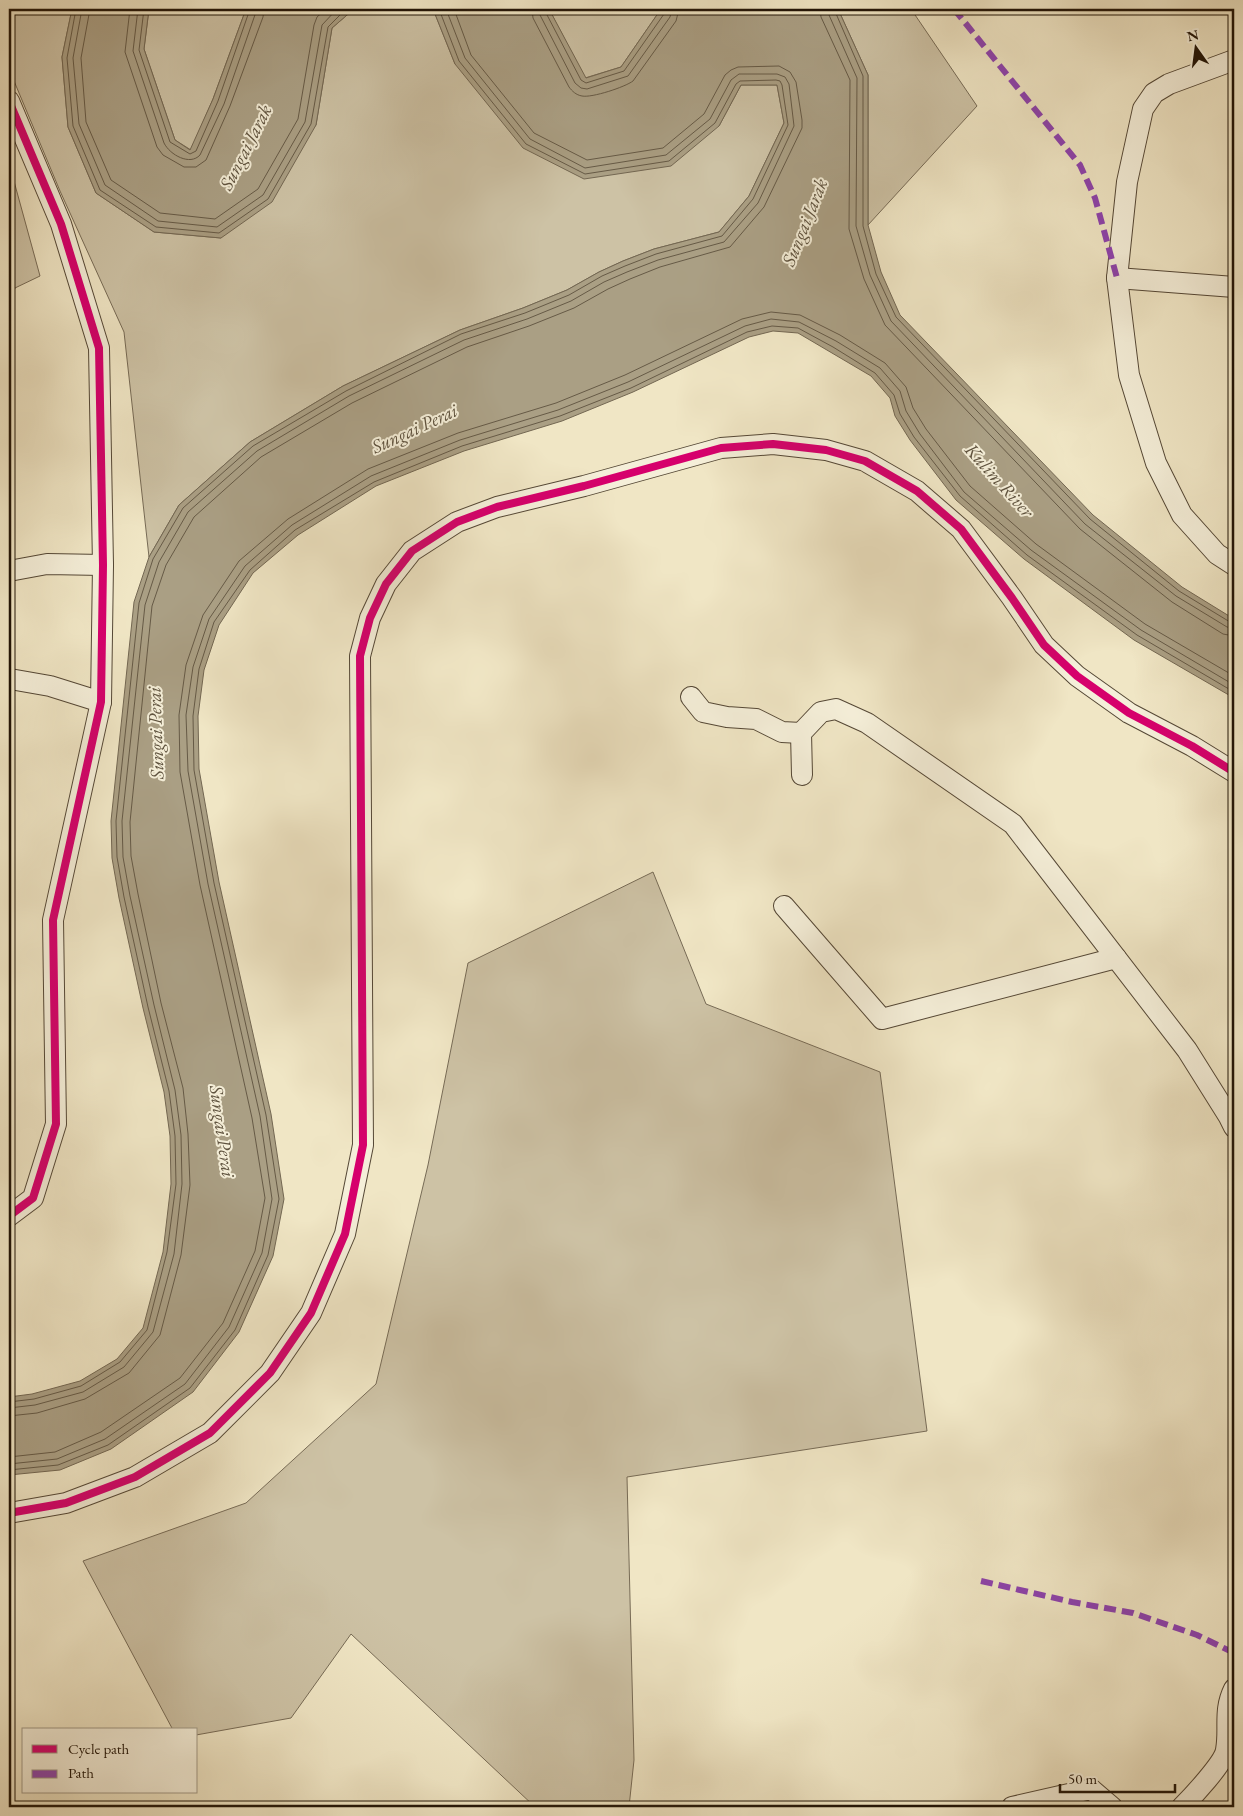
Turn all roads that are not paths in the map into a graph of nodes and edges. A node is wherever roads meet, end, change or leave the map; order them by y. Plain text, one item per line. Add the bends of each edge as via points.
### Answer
1 (1234, 60) edge
2 (9, 100) edge
3 (1117, 278) junction
4 (1234, 287) edge
5 (1234, 564) edge
6 (103, 565) junction
7 (9, 571) edge
8 (9, 681) edge
9 (691, 697) dead end
10 (100, 702) junction
11 (801, 733) junction
12 (1234, 772) edge
13 (802, 775) dead end
14 (784, 906) dead end
15 (1116, 958) junction
16 (1234, 1128) edge
17 (9, 1216) edge
18 (9, 1513) edge
19 (1234, 1689) edge
20 (1230, 1757) edge
21 (1012, 1807) edge
22 (1112, 1807) edge
23 (1182, 1807) edge

1 - 3 street via 1169,84 1154,93 1143,109 1127,182
2 - 6 street via 61,224 99,348
3 - 4 street
3 - 5 street via 1129,375 1156,463 1182,515 1217,554
6 - 7 street via 47,564
6 - 10 street
8 - 10 street via 50,686
9 - 11 street via 703,712 756,719 782,732
10 - 17 street via 53,920 56,1124 33,1198
11 - 13 street
11 - 15 street via 821,712 836,709 866,723 1013,824
12 - 18 street via 1129,713 1077,676 1044,645 961,529 917,491 865,461 826,450 773,444 722,448 457,522 412,551 386,584 370,618 360,656 363,1145 345,1234 311,1313 270,1374 210,1432 134,1477 66,1503
14 - 15 street via 882,1019
15 - 16 street via 1187,1050
19 - 20 street via 1228,1701
20 - 23 street
21 - 22 street via 1091,1789

